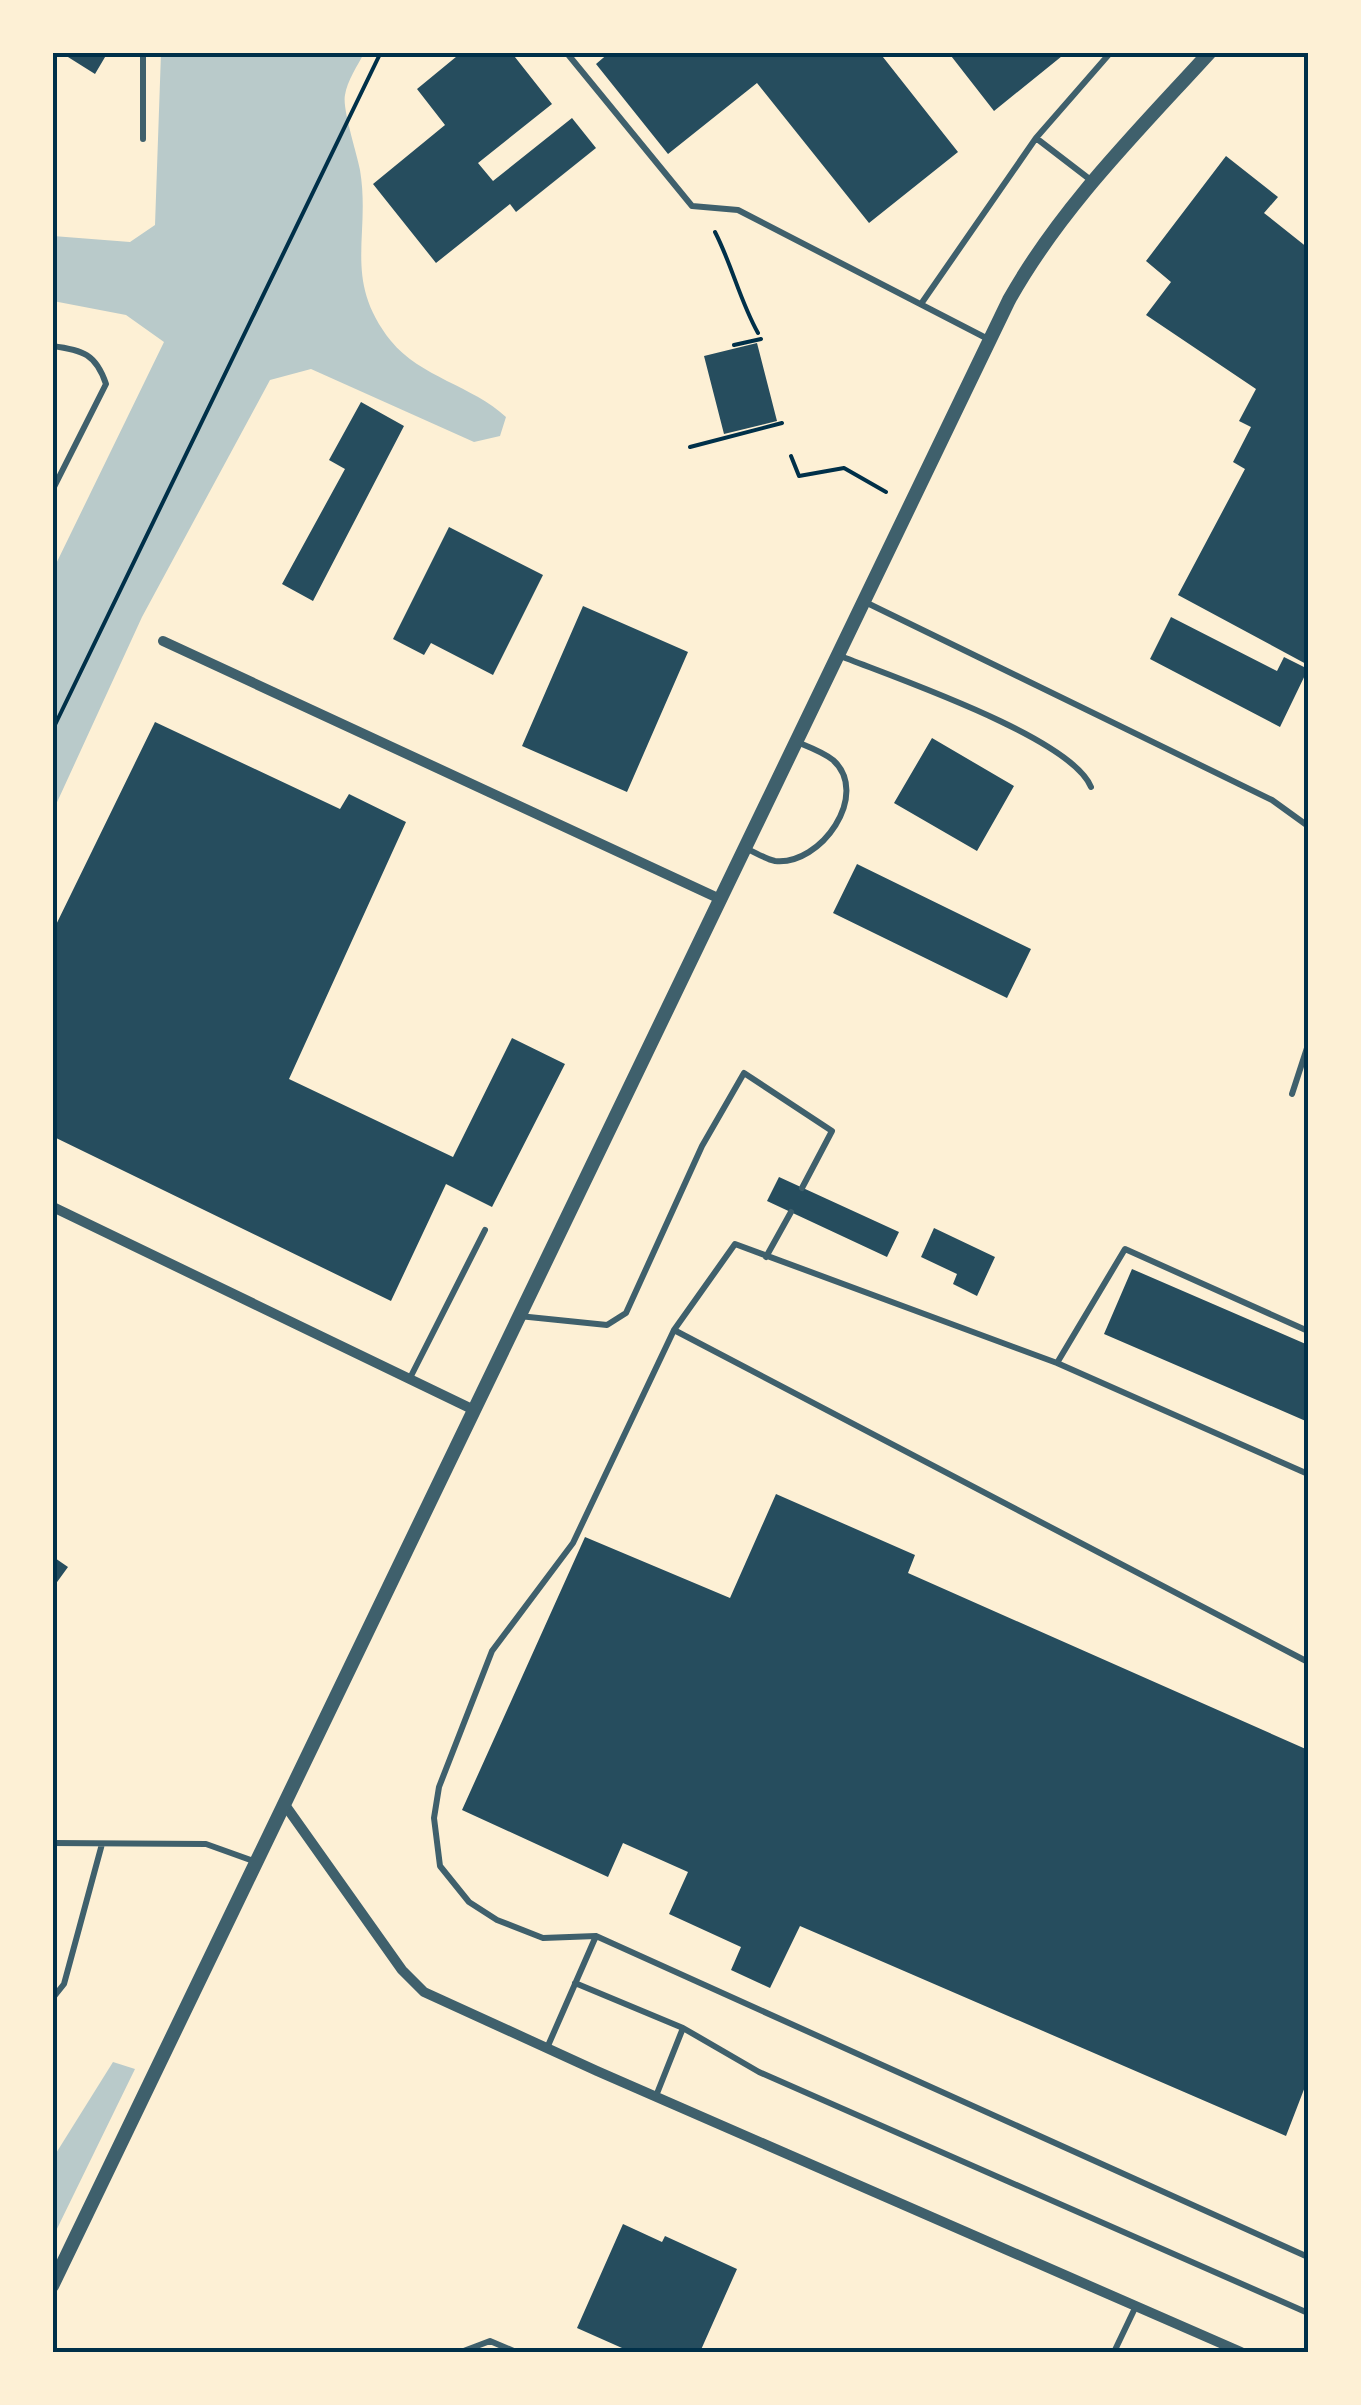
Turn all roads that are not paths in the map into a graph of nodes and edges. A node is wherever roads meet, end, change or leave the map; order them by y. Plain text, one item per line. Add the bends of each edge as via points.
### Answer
1 (142, 52) edge
2 (566, 52) edge
3 (1111, 52) edge
4 (1210, 52) edge
5 (1036, 138) junction
6 (143, 139) dead end
7 (1093, 182) junction
8 (921, 304) junction
9 (989, 340) junction
10 (52, 346) edge
11 (52, 491) edge
12 (862, 601) junction
13 (163, 641) dead end
14 (837, 654) junction
15 (795, 742) junction
16 (1091, 787) dead end
17 (1308, 826) edge
18 (744, 847) junction
19 (720, 899) junction
20 (1308, 1044) edge
21 (1292, 1094) dead end
22 (802, 1188) dead end
23 (56, 1208) dead end
24 (791, 1212) dead end
25 (486, 1230) dead end
26 (766, 1257) junction
27 (519, 1316) junction
28 (674, 1330) junction
29 (1308, 1331) edge
30 (1057, 1363) junction
31 (410, 1378) junction
32 (474, 1410) junction
33 (1308, 1474) edge
34 (1308, 1662) edge
35 (285, 1805) junction
36 (52, 1844) edge
37 (102, 1844) junction
38 (258, 1862) junction
39 (596, 1936) junction
40 (575, 1984) junction
41 (52, 2000) edge
42 (683, 2028) junction
43 (547, 2048) junction
44 (656, 2097) junction
45 (1308, 2257) edge
46 (52, 2286) edge
47 (1136, 2306) junction
48 (1308, 2313) edge
49 (461, 2352) edge
50 (516, 2352) edge
51 (1114, 2352) edge
52 (1241, 2352) edge

1 - 6 lane
2 - 8 lane via 692,206 738,210
3 - 5 lane
4 - 7 street
5 - 7 lane
5 - 8 lane
7 - 9 street via 1039,250
8 - 9 lane
9 - 12 street
10 - 11 lane via 79,349 100,366 106,384
12 - 14 street
12 - 17 lane via 1272,800
13 - 19 street
14 - 15 street
14 - 16 lane via 937,690 1033,739 1084,773
15 - 18 street
15 - 18 lane via 841,770 846,794 833,829 808,855 792,860 776,861
18 - 19 street
19 - 27 street
20 - 21 lane
22 - 27 lane via 832,1131 744,1073 702,1146 626,1313 607,1325
23 - 31 street
24 - 26 lane
25 - 31 lane
26 - 28 lane via 735,1244
26 - 30 lane
27 - 32 street
28 - 34 lane
28 - 39 lane via 573,1542 492,1651 439,1786 434,1818 440,1866 470,1902 543,1938
29 - 30 lane via 1125,1249
30 - 33 lane
31 - 32 street
32 - 35 street
35 - 38 street
35 - 43 street via 416,1986
36 - 37 lane
37 - 38 lane via 206,1844
37 - 41 lane via 64,1984
38 - 46 street
39 - 40 lane
39 - 45 lane
40 - 42 lane
40 - 43 lane
42 - 44 lane
42 - 48 lane via 758,2072
43 - 44 street
44 - 47 street
47 - 51 lane
47 - 52 street
49 - 50 lane via 490,2341

